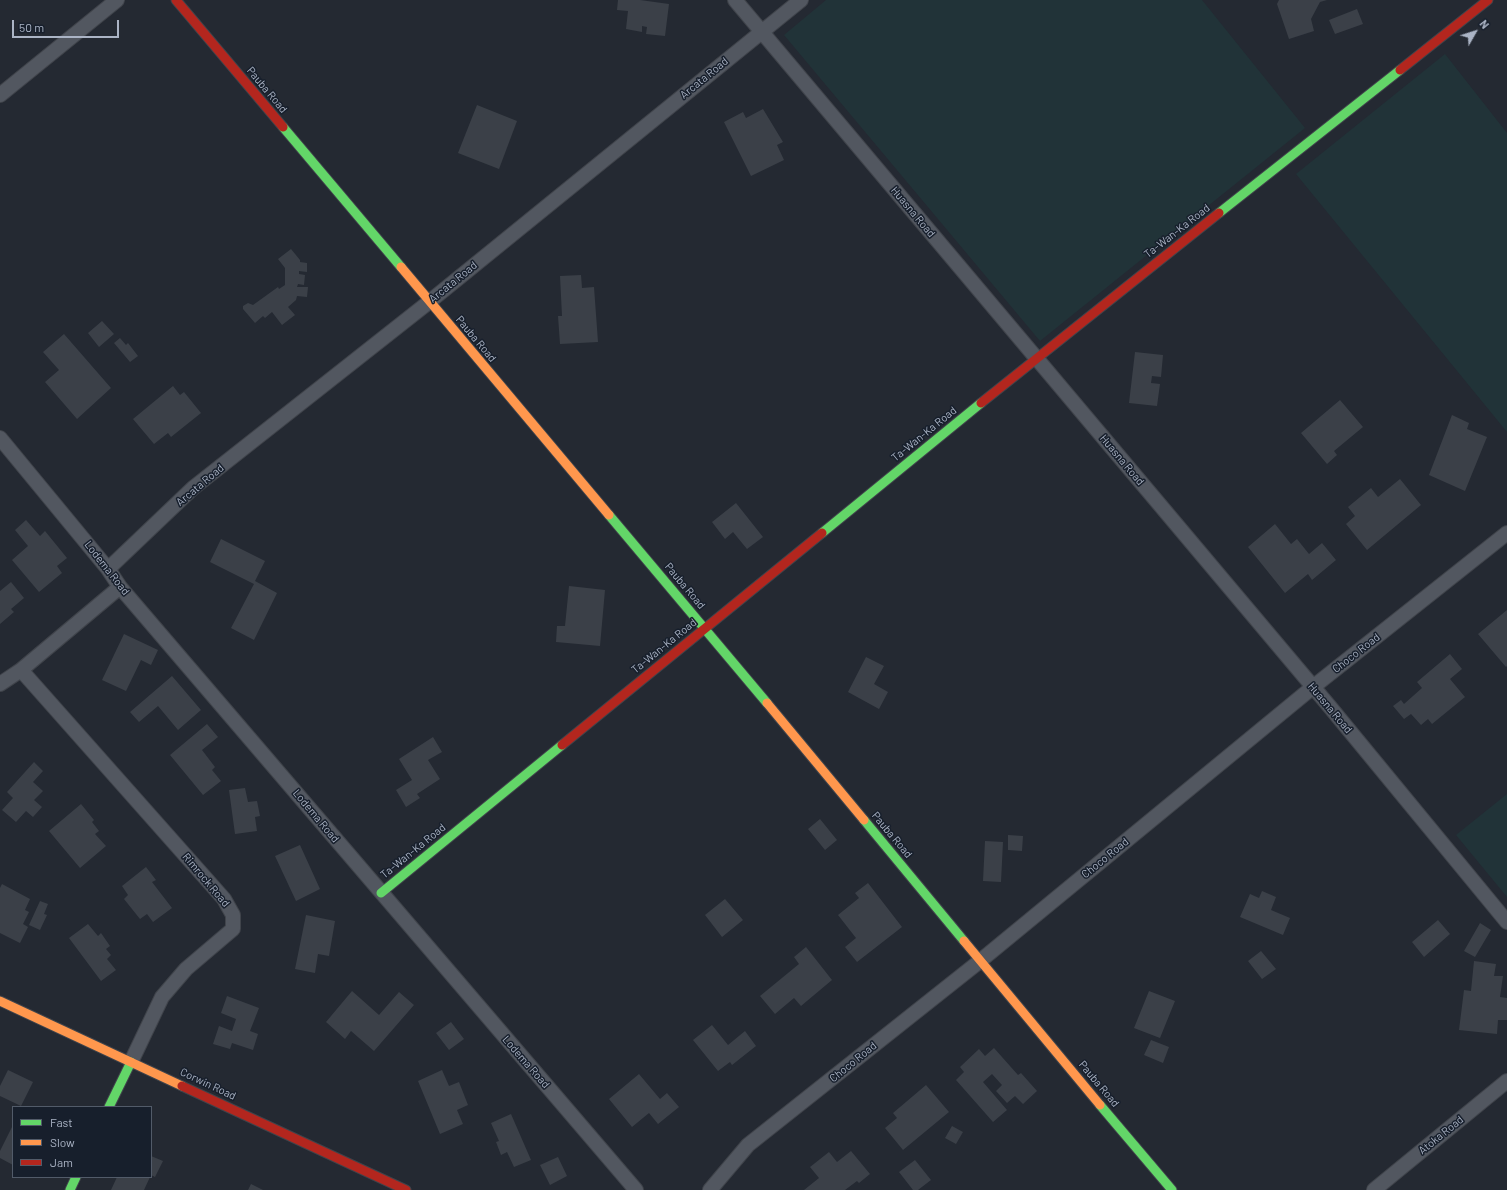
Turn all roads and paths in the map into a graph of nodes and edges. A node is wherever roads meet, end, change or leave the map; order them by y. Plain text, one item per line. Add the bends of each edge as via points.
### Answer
1 (117, 0) edge
2 (176, 0) edge
3 (735, 0) edge
4 (801, 0) edge
5 (1488, 0) edge
6 (762, 32) junction
7 (0, 95) edge
8 (429, 302) junction
9 (1037, 358) junction
10 (0, 438) edge
11 (1507, 533) edge
12 (108, 569) junction
13 (120, 587) junction
14 (705, 628) junction
15 (21, 670) junction
16 (0, 684) edge
17 (1313, 687) junction
18 (381, 893) junction
19 (1507, 922) edge
20 (980, 961) junction
21 (0, 1001) edge
22 (131, 1062) junction
23 (1507, 1081) edge
24 (109, 1106) edge
25 (76, 1178) edge
26 (70, 1190) edge
27 (406, 1190) edge
28 (636, 1190) edge
29 (710, 1190) edge
30 (1172, 1190) edge
31 (1374, 1190) edge

1 - 7 street
2 - 8 street, Pauba Road
3 - 6 street, Huasna Road
4 - 6 street, Arcata Road
5 - 9 street, Ta-Wan-Ka Road
6 - 8 street, Arcata Road
6 - 9 street, Huasna Road
8 - 12 street, Arcata Road via 193,488
8 - 14 street, Pauba Road
9 - 14 street, Ta-Wan-Ka Road
9 - 17 street, Huasna Road
10 - 12 street, Lodema Road
11 - 17 street, Choco Road
12 - 13 street, Lodema Road
13 - 15 street
13 - 18 street, Lodema Road
14 - 18 street, Ta-Wan-Ka Road
14 - 20 street, Pauba Road
15 - 16 street
15 - 22 street, Rimrock Road via 224,899 233,915 233,929 186,970 162,997
17 - 19 street, Huasna Road
17 - 20 street, Choco Road
18 - 28 street, Lodema Road
20 - 29 street, Choco Road via 748,1145
20 - 30 street, Pauba Road
21 - 22 street, Corwin Road
22 - 24 street, Rimrock Road
22 - 27 street, Corwin Road
23 - 31 street, Atoka Road
25 - 26 street

